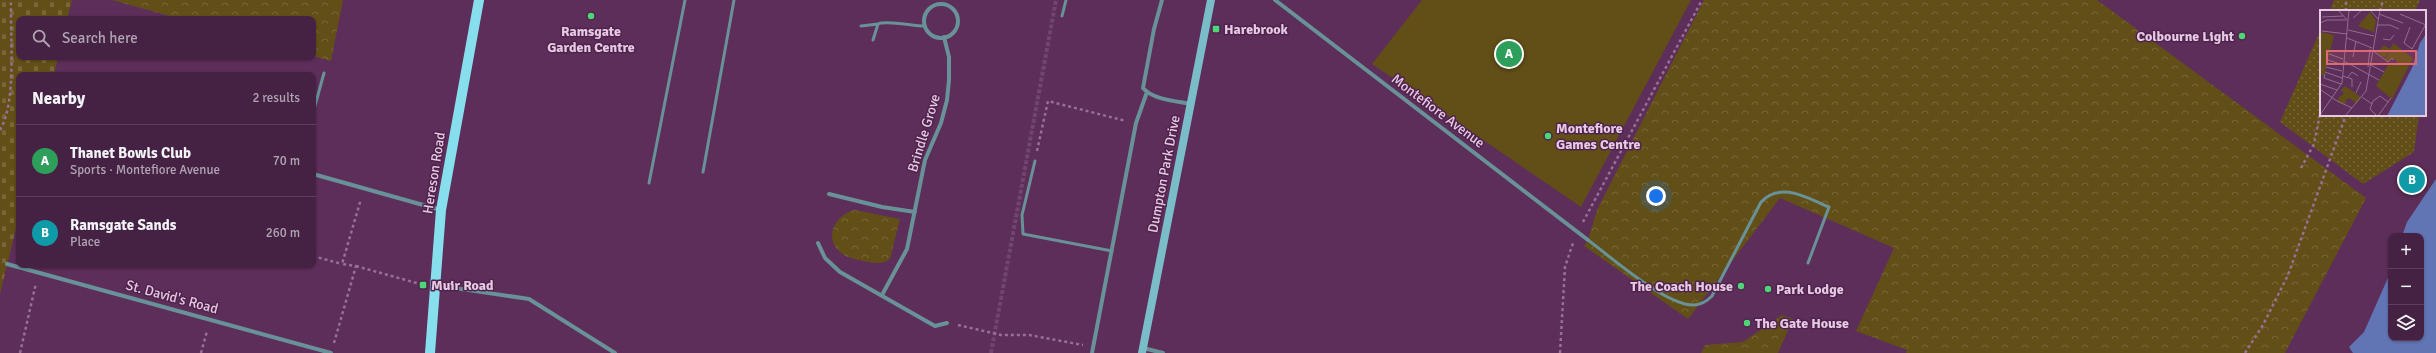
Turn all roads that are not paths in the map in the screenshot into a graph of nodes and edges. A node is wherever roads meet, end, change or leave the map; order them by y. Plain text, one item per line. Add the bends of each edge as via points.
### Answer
1 (479, 0) edge
2 (685, 0) edge
3 (734, 0) edge
4 (952, 0) edge
5 (1066, 0) edge
6 (1162, 0) edge
7 (1211, 0) edge
8 (1275, 0) edge
9 (950, 6) junction
10 (1062, 16) dead end
11 (878, 24) junction
12 (861, 26) dead end
13 (925, 26) junction
14 (944, 37) junction
15 (872, 40) dead end
16 (324, 73) dead end
17 (1147, 92) junction
18 (316, 102) edge
19 (1191, 104) junction
20 (1035, 160) road end
21 (703, 172) dead end
22 (316, 175) edge
23 (649, 183) dead end
24 (829, 194) dead end
25 (441, 210) junction
26 (915, 212) junction
27 (1588, 240) joint
28 (818, 243) dead end
29 (1112, 251) junction
30 (1808, 263) dead end
31 (7, 264) dead end
32 (16, 267) edge
33 (21, 268) edge
34 (435, 285) junction
35 (882, 295) junction
36 (947, 323) road end
37 (1142, 350) edge
38 (331, 353) edge
39 (430, 353) edge
40 (615, 353) edge
41 (1092, 353) edge
42 (1163, 353) edge

1 - 25 main road, Hereson Road
2 - 23 lane
3 - 21 lane
4 - 9 street
5 - 10 lane
6 - 17 street via 1143,83
7 - 19 street, Dumpton Park Drive
8 - 27 street, Montefiore Avenue
9 - 13 street via 938,4 928,10
9 - 14 street via 957,13 958,24 953,33
11 - 12 lane
11 - 13 lane via 885,21 900,25
11 - 15 lane
13 - 14 street via 933,35
14 - 26 street, Brindle Grove via 949,56 947,100 925,160
16 - 18 lane
17 - 19 street
17 - 29 street via 1136,123
19 - 37 street, Dumpton Park Drive
20 - 29 lane via 1022,215 1023,234
22 - 25 street
24 - 26 street
25 - 34 main road, Hereson Road
26 - 35 street, Brindle Grove via 907,249
27 - 30 lane via 1665,296 1682,303 1705,303 1712,296 1761,202 1775,191 1783,191 1798,194 1829,207
28 - 35 street via 825,258 840,272
29 - 41 street
31 - 32 street, St. David's Road
33 - 38 street, St. David's Road
34 - 39 main road, Hereson Road
34 - 40 street via 529,299
35 - 36 street via 935,326
37 - 42 street

